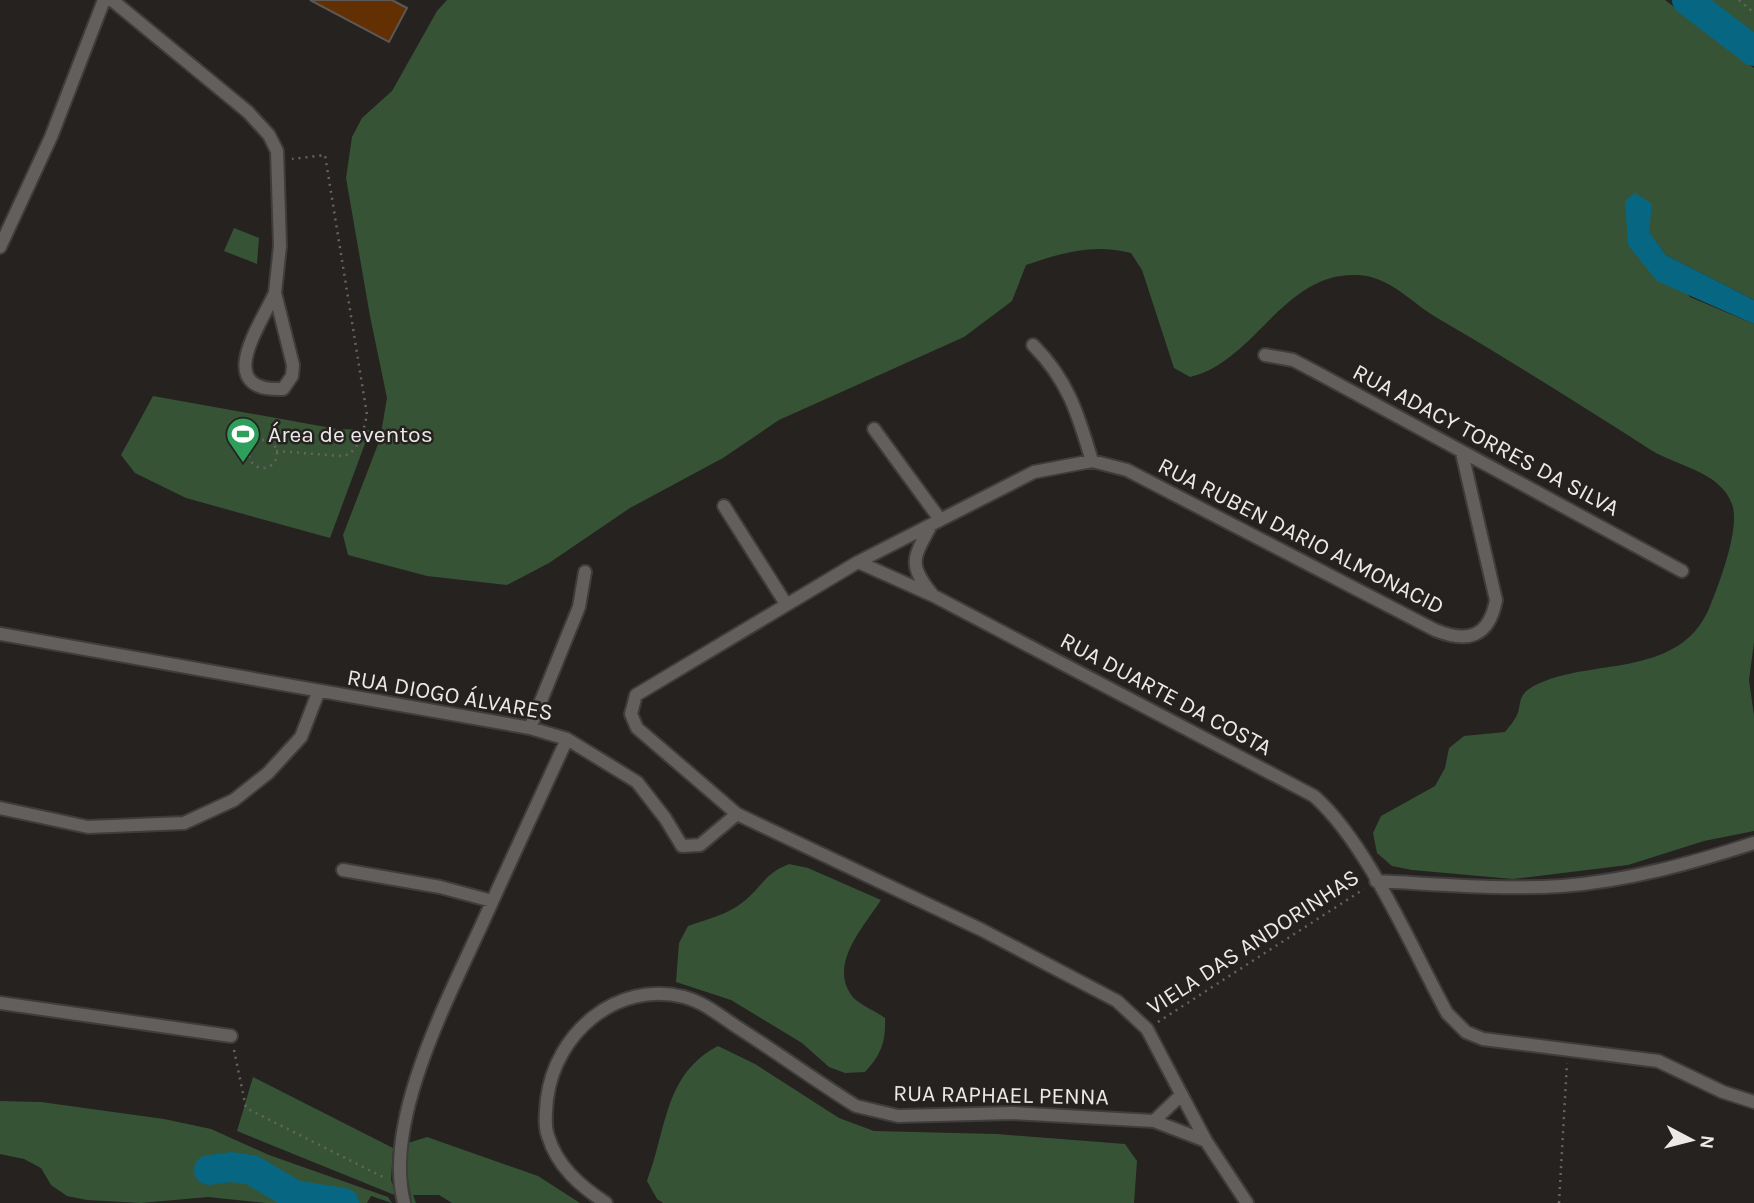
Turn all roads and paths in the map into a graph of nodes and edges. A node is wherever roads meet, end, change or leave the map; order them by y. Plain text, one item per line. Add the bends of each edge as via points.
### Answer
1 (104, 0) edge
2 (112, 0) edge
3 (1739, 0) edge
4 (1754, 13) edge
5 (278, 160) junction
6 (0, 247) edge
7 (275, 293) junction
8 (1033, 345) dead end
9 (1265, 355) dead end
10 (874, 429) dead end
11 (276, 451) junction
12 (1462, 453) junction
13 (1092, 461) junction
14 (724, 506) dead end
15 (935, 522) junction
16 (858, 562) junction
17 (1682, 571) dead end
18 (584, 572) dead end
19 (934, 596) junction
20 (786, 604) junction
21 (0, 634) edge
22 (318, 692) junction
23 (530, 727) junction
24 (567, 739) junction
25 (0, 808) edge
26 (737, 814) junction
27 (1754, 843) edge
28 (343, 870) dead end
29 (1376, 881) junction
30 (492, 901) junction
31 (0, 1003) edge
32 (1147, 1029) junction
33 (231, 1036) joint
34 (1568, 1049) junction
35 (1181, 1095) junction
36 (1754, 1102) edge
37 (1154, 1121) junction
38 (1206, 1141) junction
39 (391, 1181) dead end
40 (404, 1203) edge
41 (606, 1203) edge
42 (1247, 1203) edge
43 (1559, 1203) edge

1 - 6 street via 51,137
2 - 5 street via 248,112 269,135
3 - 4 path
5 - 7 street via 280,246
5 - 11 path via 325,155 367,415 361,440 350,454
7 - 7 street via 293,365 283,389 267,390 253,387 244,365
8 - 13 street via 1066,386
9 - 12 street, RUA ADACY TORRES DA SILVA via 1293,360
10 - 15 street
11 - 11 path via 267,441 258,441 249,456 256,467 265,468 275,460
12 - 13 street, RUA RUBEN DARIO ALMONACID via 1496,600 1493,618 1483,630 1453,638 1127,470
12 - 17 street, RUA ADACY TORRES DA SILVA
13 - 15 street, RUA RUBEN DARIO ALMONACID via 1034,471
14 - 20 street
15 - 16 street, RUA RUBEN DARIO ALMONACID
15 - 19 street via 916,553 914,567
16 - 19 street, RUA DUARTE DA COSTA
16 - 20 street
18 - 23 street via 579,607
19 - 29 street, RUA DUARTE DA COSTA via 1314,796 1335,815
20 - 26 street via 647,686 632,704 637,728
21 - 22 street, RUA DIOGO ÁLVARES
22 - 23 street, RUA DIOGO ÁLVARES
22 - 25 street via 300,737 268,773 234,800 184,823 88,827
23 - 24 street, RUA DIOGO ÁLVARES
24 - 26 street via 637,782 682,846 700,845
24 - 30 street, RUA DIOGO ÁLVARES
26 - 32 street via 982,930 1117,1001
27 - 29 street via 1684,865 1563,886
28 - 30 street
29 - 32 path, VIELA DAS ANDORINHAS
29 - 34 street, RUA DUARTE DA COSTA via 1447,1013 1466,1032 1483,1039
30 - 40 street, RUA DIOGO ÁLVARES via 410,1098 401,1166
31 - 33 street
32 - 35 street
33 - 39 path via 246,1108
34 - 36 street, RUA DUARTE DA COSTA via 1658,1061
34 - 43 path
35 - 37 street
35 - 38 street
37 - 38 street, RUA RAPHAEL PENNA
37 - 41 street, RUA RAPHAEL PENNA via 1026,1114 878,1114 856,1106 714,1012 684,997 655,995 606,1008 579,1028 560,1051 549,1082 547,1134 557,1157 577,1184
38 - 42 street

